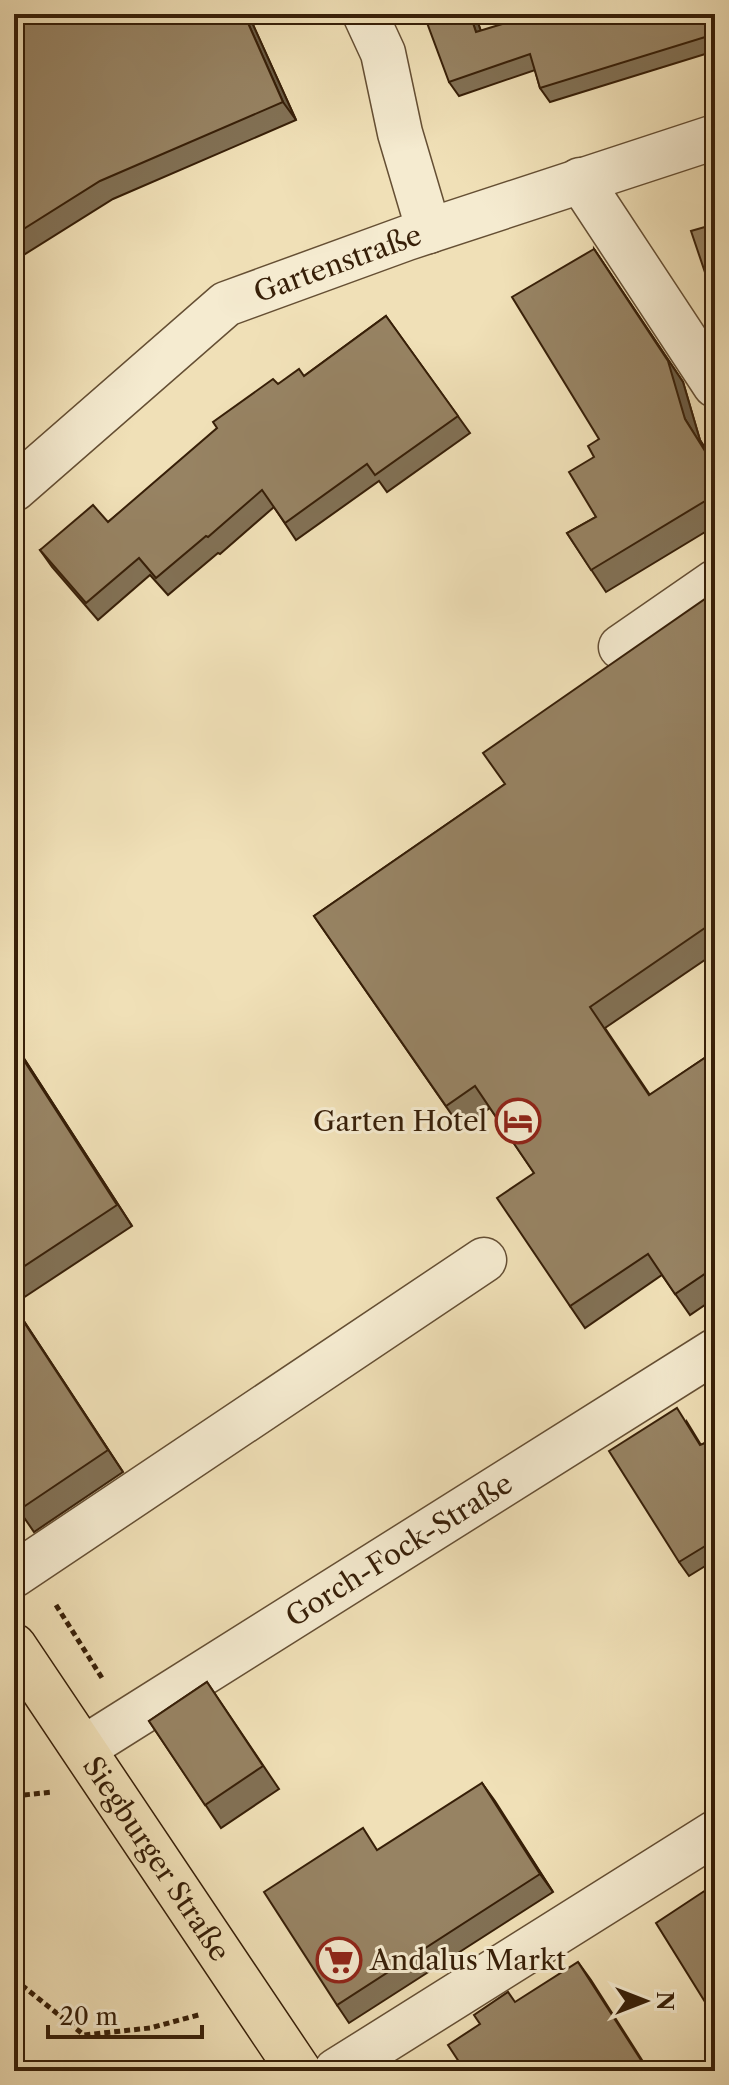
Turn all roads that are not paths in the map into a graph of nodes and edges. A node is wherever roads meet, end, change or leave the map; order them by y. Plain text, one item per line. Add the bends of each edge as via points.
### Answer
1 (365, 14) edge
2 (715, 137) edge
3 (580, 180) junction
4 (429, 231) junction
5 (715, 385) edge
6 (14, 489) edge
7 (715, 582) edge
8 (621, 647) dead end
9 (484, 1260) dead end
10 (715, 1351) edge
11 (14, 1575) edge
12 (14, 1646) edge
13 (84, 1748) junction
14 (715, 1833) edge
15 (299, 2071) edge
16 (336, 2071) edge

1 - 4 street via 383,53
2 - 3 street, Gartenstraße
3 - 4 street, Gartenstraße
3 - 5 street
4 - 6 street, Gartenstraße via 226,304
7 - 8 street
9 - 11 street
10 - 13 street, Gorch-Fock-Straße
12 - 13 main road, Siegburger Straße
13 - 15 main road, Siegburger Straße
14 - 16 street

